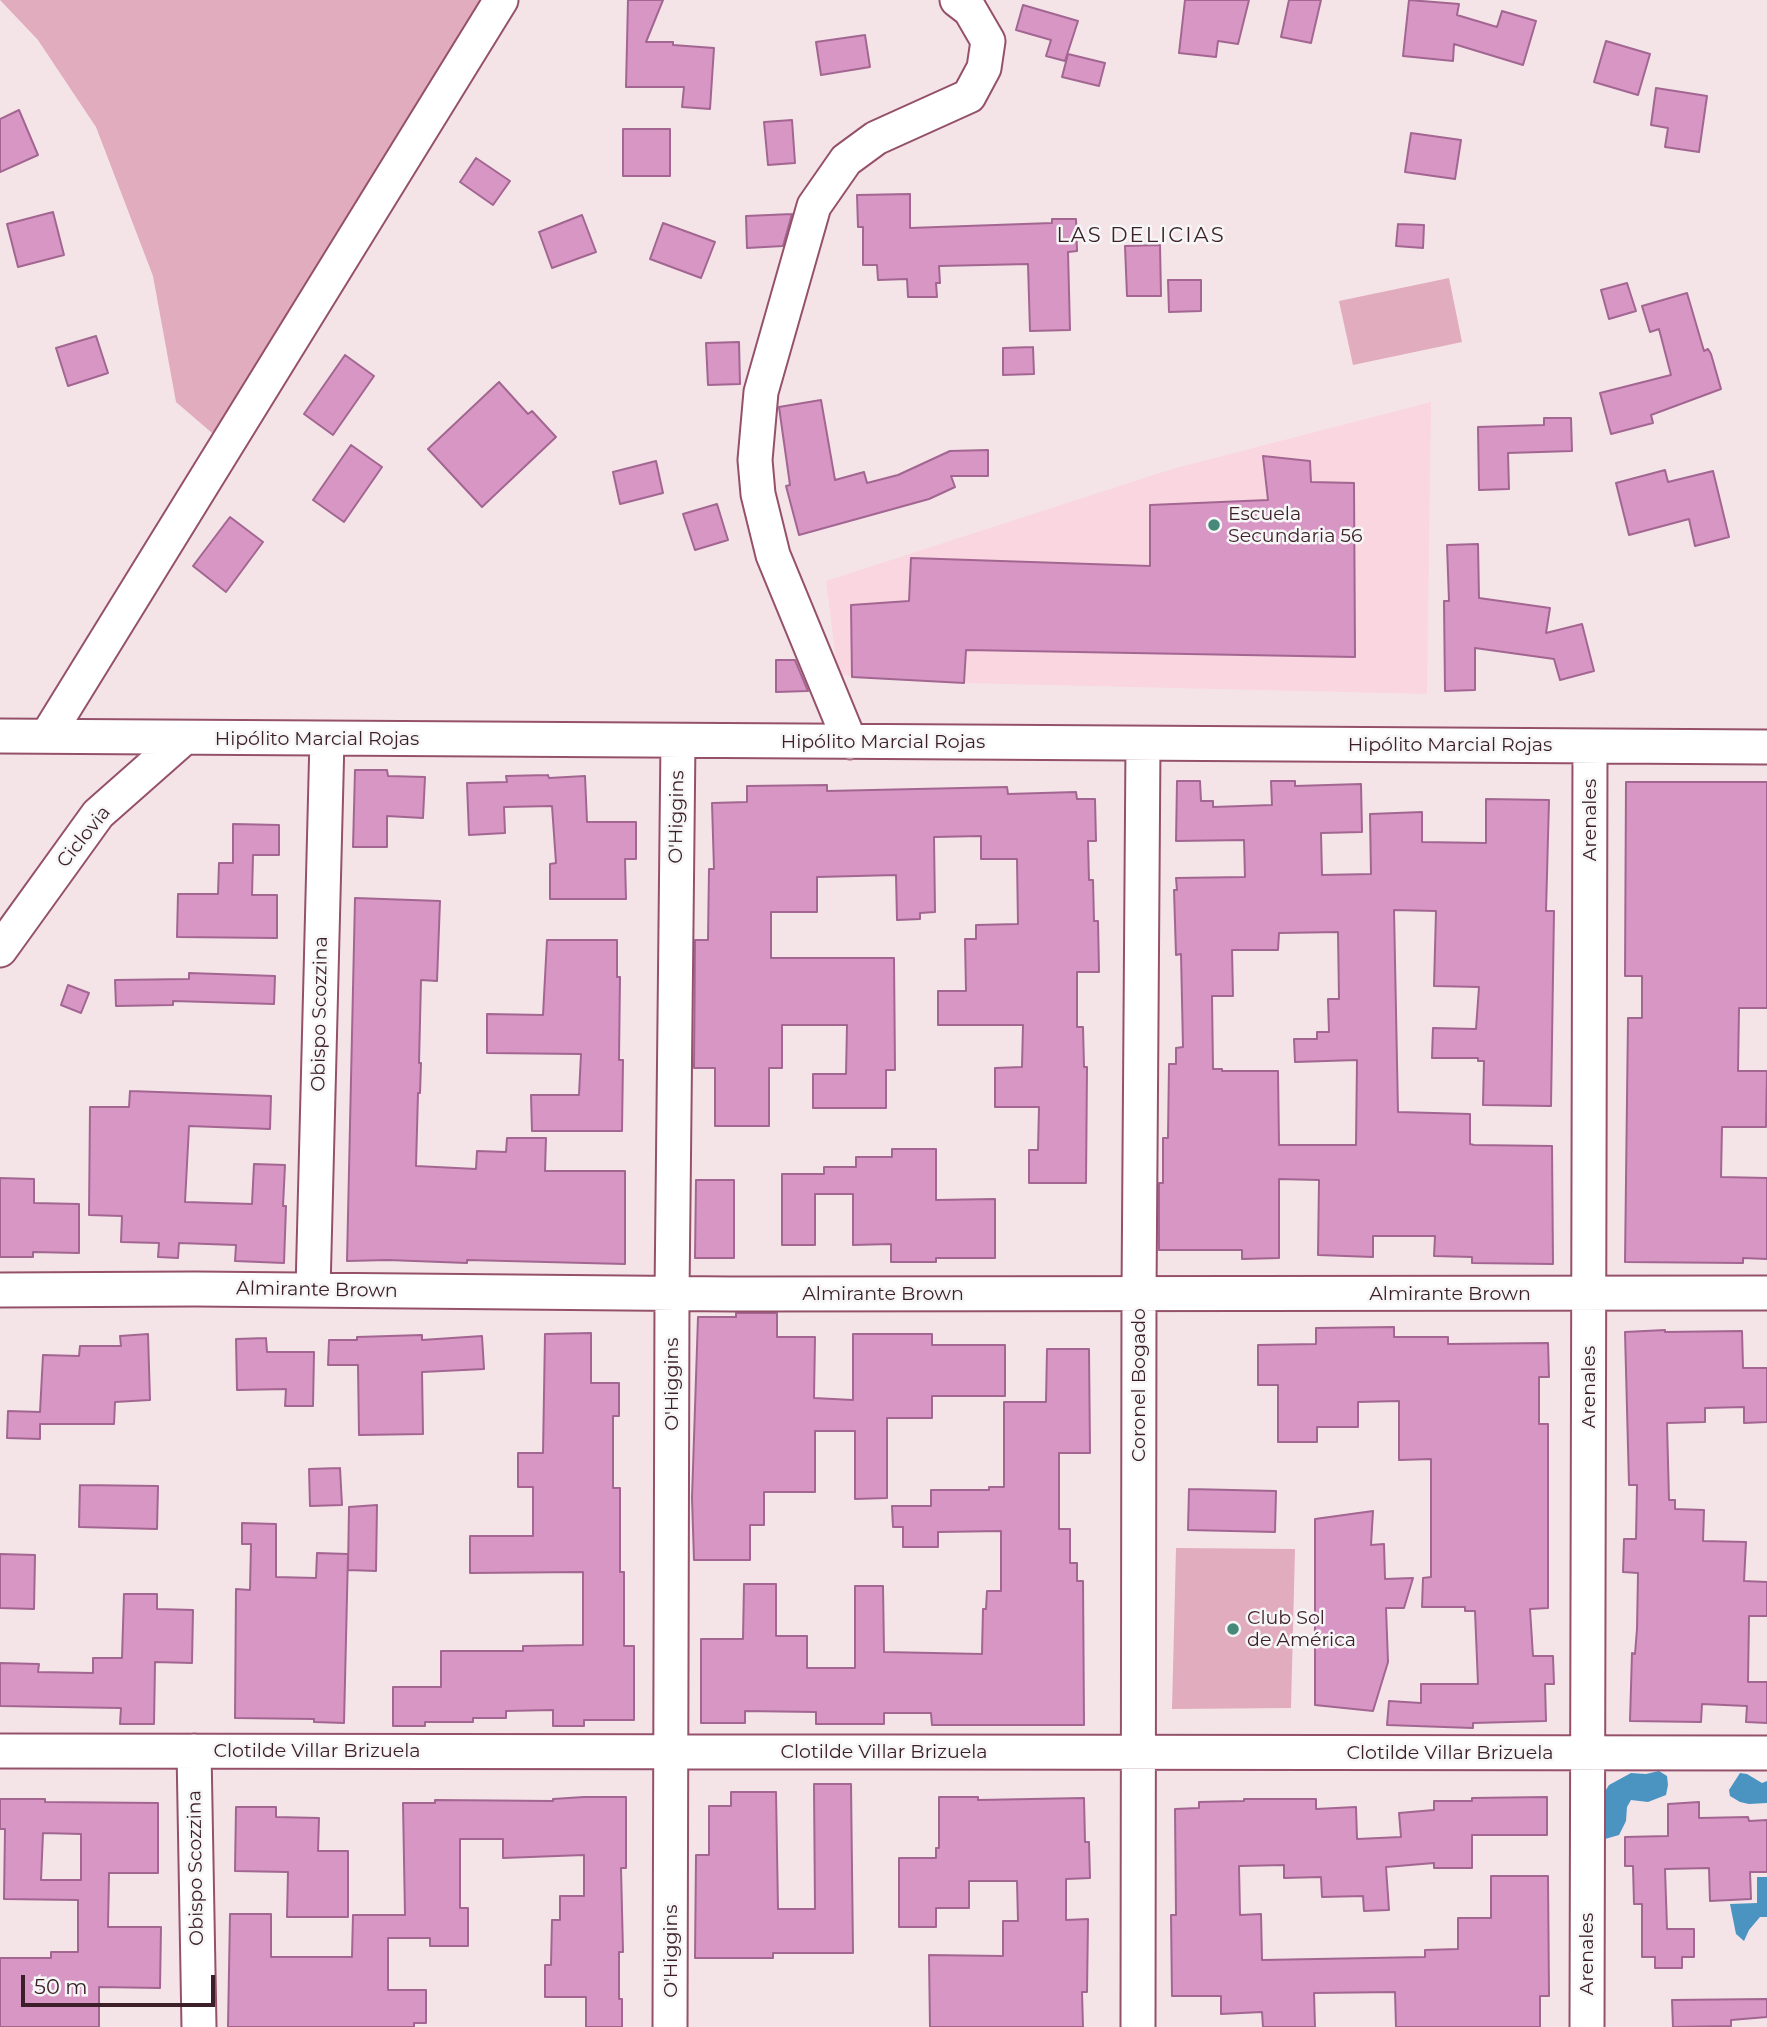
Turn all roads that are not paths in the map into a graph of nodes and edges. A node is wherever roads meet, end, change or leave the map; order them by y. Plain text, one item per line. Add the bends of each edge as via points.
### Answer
1 (501, 0) edge
2 (957, 0) edge
3 (0, 736) edge
4 (47, 736) junction
5 (184, 738) junction
6 (327, 739) junction
7 (678, 741) junction
8 (850, 742) junction
9 (1143, 744) junction
10 (1590, 746) junction
11 (1767, 747) edge
12 (0, 950) edge
13 (0, 1290) edge
14 (313, 1290) junction
15 (1767, 1293) edge
16 (672, 1294) junction
17 (1139, 1294) junction
18 (1589, 1294) junction
19 (0, 1751) edge
20 (194, 1751) junction
21 (671, 1752) junction
22 (1138, 1752) junction
23 (1587, 1753) junction
24 (1767, 1753) edge
25 (200, 2027) edge
26 (670, 2027) edge
27 (1138, 2027) edge
28 (1587, 2027) edge

1 - 4 street
2 - 8 street via 970,10 988,41 984,68 969,96 876,138 846,160 814,206 761,392 755,460 773,555
3 - 4 street, Hipólito Marcial Rojas
4 - 5 street, Hipólito Marcial Rojas
5 - 6 street, Hipólito Marcial Rojas
5 - 12 street, Ciclovia via 98,814
6 - 7 street, Hipólito Marcial Rojas
6 - 14 street, Obispo Scozzina
7 - 8 street, Hipólito Marcial Rojas
7 - 16 street, O'Higgins
8 - 9 street, Hipólito Marcial Rojas
9 - 10 street, Hipólito Marcial Rojas
9 - 17 street, Coronel Bogado
10 - 11 street, Hipólito Marcial Rojas
10 - 18 street, Arenales
13 - 14 street, Almirante Brown
14 - 16 street, Almirante Brown
15 - 18 street, Almirante Brown
16 - 17 street, Almirante Brown
16 - 21 street, O'Higgins
17 - 18 street, Almirante Brown
17 - 22 street, Coronel Bogado
18 - 23 street, Arenales
19 - 20 street, Clotilde Villar Brizuela
20 - 21 street, Clotilde Villar Brizuela
20 - 25 street, Obispo Scozzina
21 - 22 street, Clotilde Villar Brizuela
21 - 26 street, O'Higgins
22 - 23 street, Clotilde Villar Brizuela
22 - 27 street, Coronel Bogado
23 - 24 street, Clotilde Villar Brizuela
23 - 28 street, Arenales

